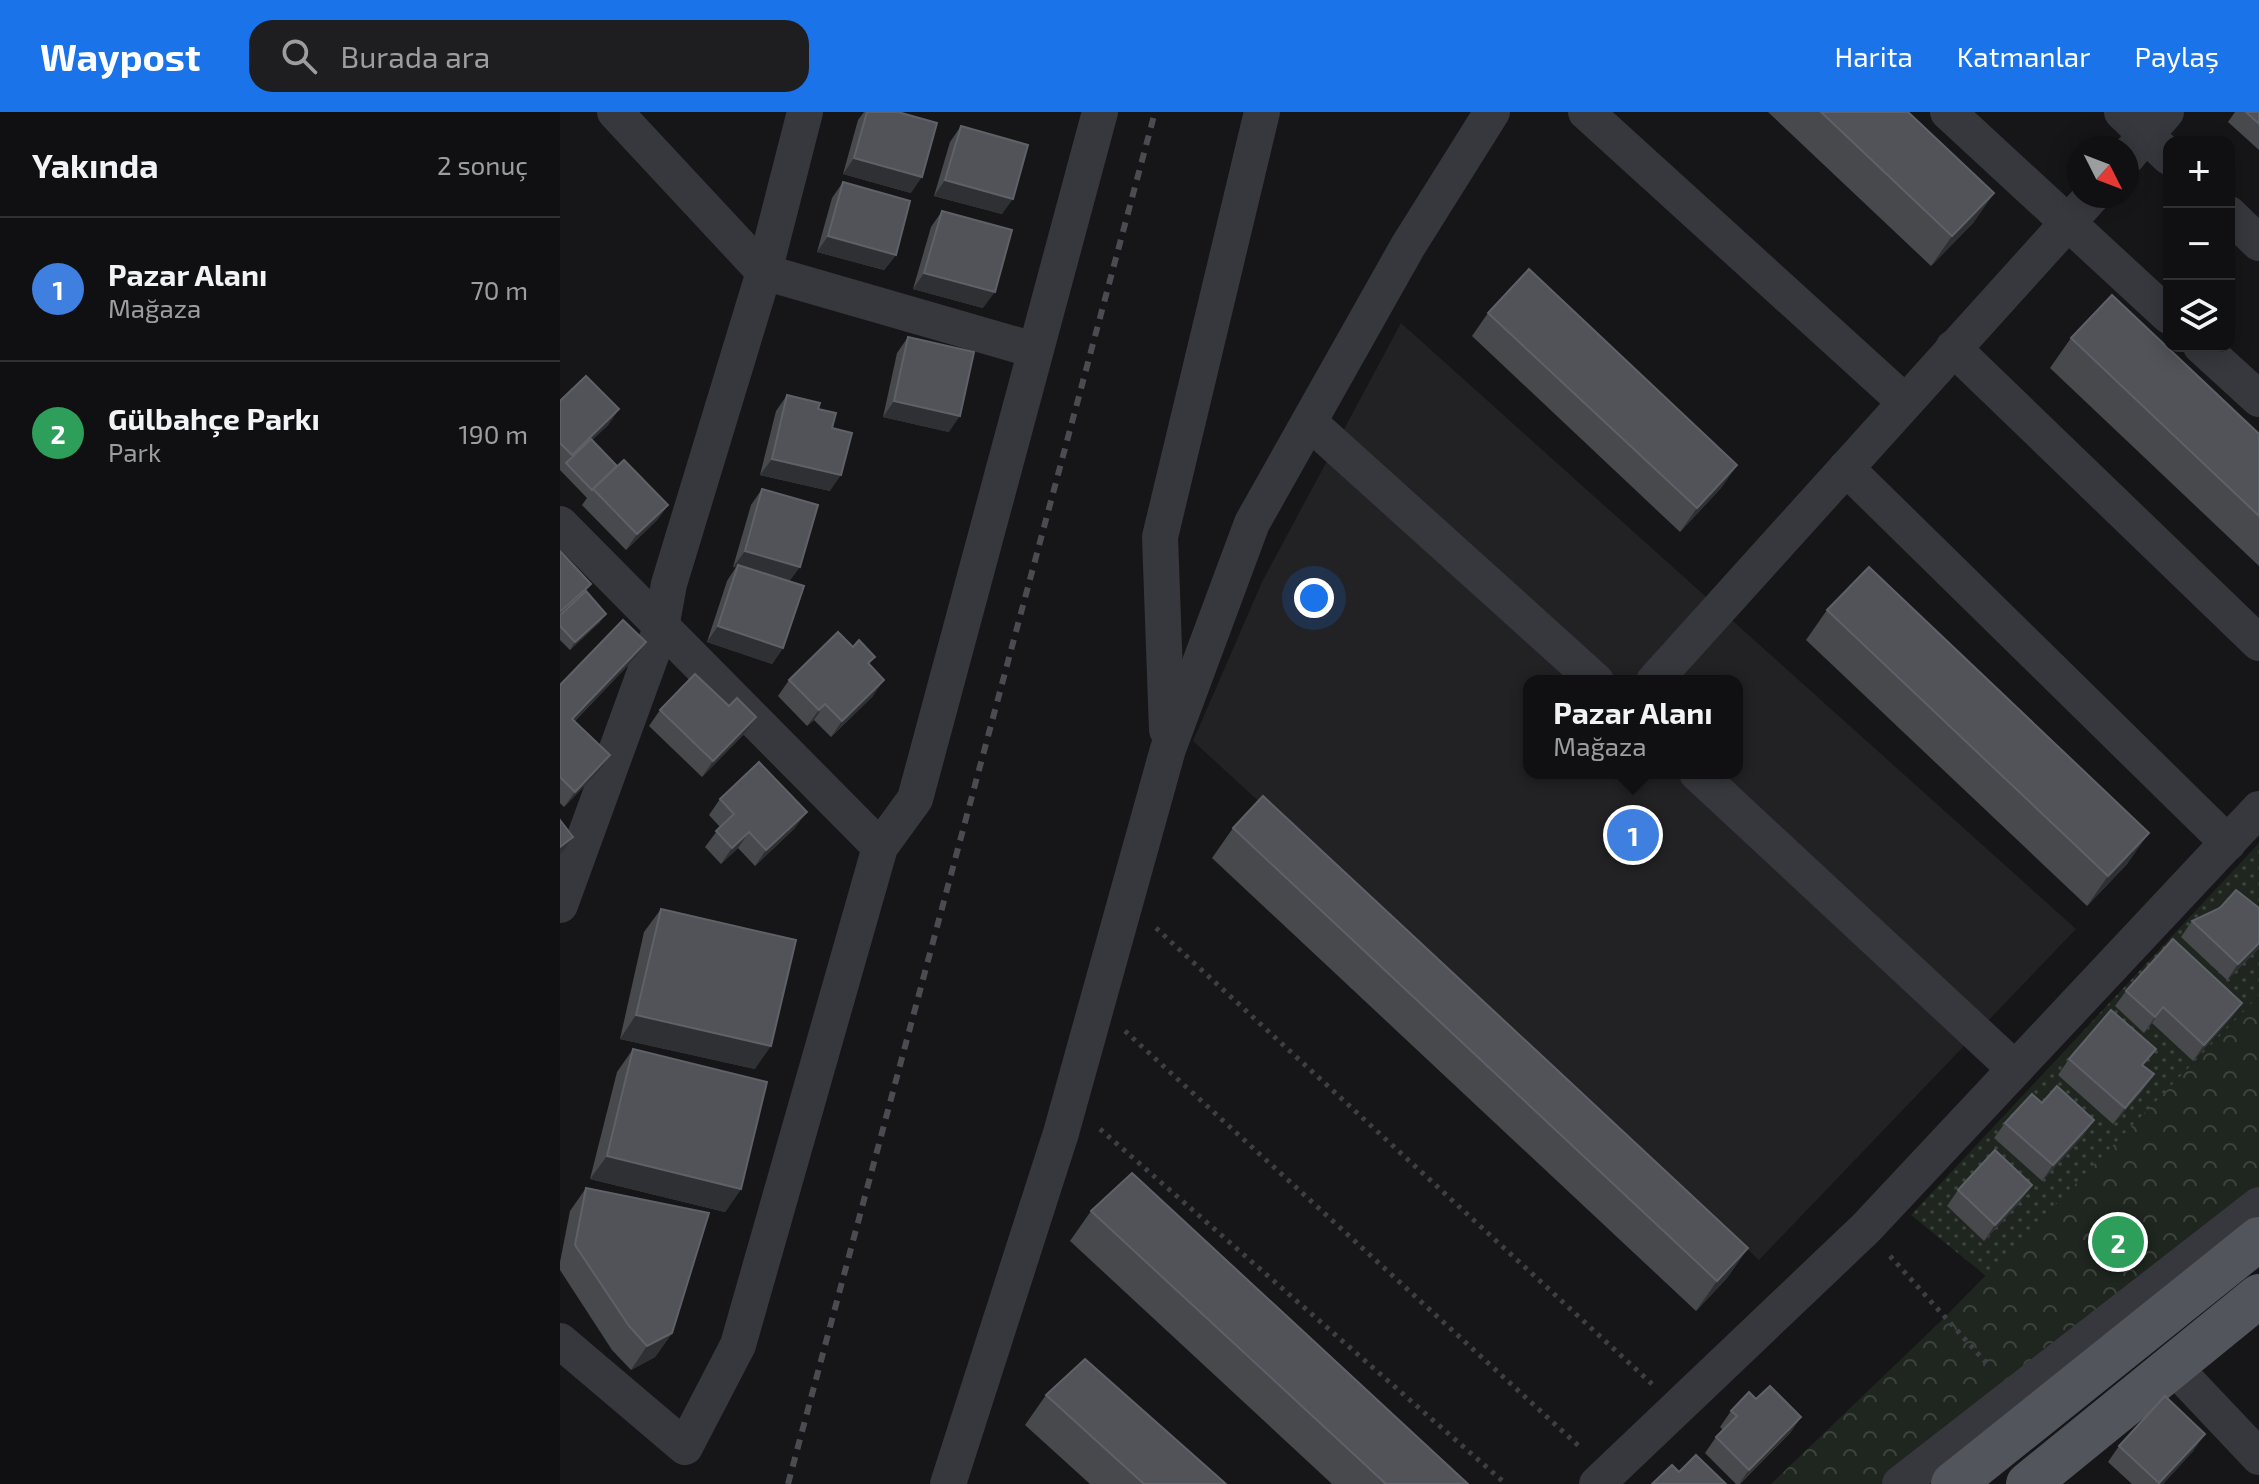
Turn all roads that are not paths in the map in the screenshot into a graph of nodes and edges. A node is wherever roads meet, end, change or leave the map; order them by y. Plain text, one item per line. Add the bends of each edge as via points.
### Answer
1 (615, 112) edge
2 (805, 112) edge
3 (1100, 112) edge
4 (1262, 112) edge
5 (1492, 112) edge
6 (1586, 112) edge
7 (1948, 112) edge
8 (2080, 209) edge
9 (2235, 220) edge
10 (2259, 243) edge
11 (764, 272) junction
12 (2163, 309) edge
13 (1953, 348) junction
14 (1034, 350) junction
15 (2208, 352) edge
16 (2259, 399) edge
17 (1905, 402) junction
18 (1309, 422) junction
19 (1846, 468) junction
20 (560, 524) edge
21 (661, 628) junction
22 (2259, 643) edge
23 (1589, 675) edge
24 (1659, 675) edge
25 (1168, 749) junction
26 (1703, 779) edge
27 (2259, 809) edge
28 (2228, 843) junction
29 (880, 847) junction
30 (560, 905) edge
31 (2015, 1069) junction
32 (2259, 1205) edge
33 (2259, 1239) edge
34 (2259, 1296) edge
35 (560, 1341) edge
36 (2173, 1366) junction
37 (2259, 1457) edge
38 (1603, 1479) edge
39 (948, 1484) edge
40 (1900, 1484) edge
41 (1953, 1484) edge
42 (2028, 1484) edge

1 - 11 street
2 - 11 street
3 - 14 street
4 - 25 street via 1160,537
5 - 18 street via 1408,246
6 - 17 street
7 - 8 street
8 - 12 street
8 - 13 street
9 - 10 street
11 - 14 street
11 - 21 street via 669,584
13 - 17 street
13 - 22 street
14 - 29 street via 915,799
15 - 16 street
17 - 19 street
18 - 23 street
18 - 25 street via 1252,523
19 - 24 street
19 - 28 street
20 - 21 street
21 - 29 street
21 - 30 street
25 - 39 street via 1070,1102
26 - 31 street
27 - 28 street
28 - 31 street
29 - 35 street via 738,1345 685,1447
31 - 38 street via 1866,1228
32 - 40 street
33 - 41 main road
34 - 36 main road
36 - 37 street
36 - 42 main road

